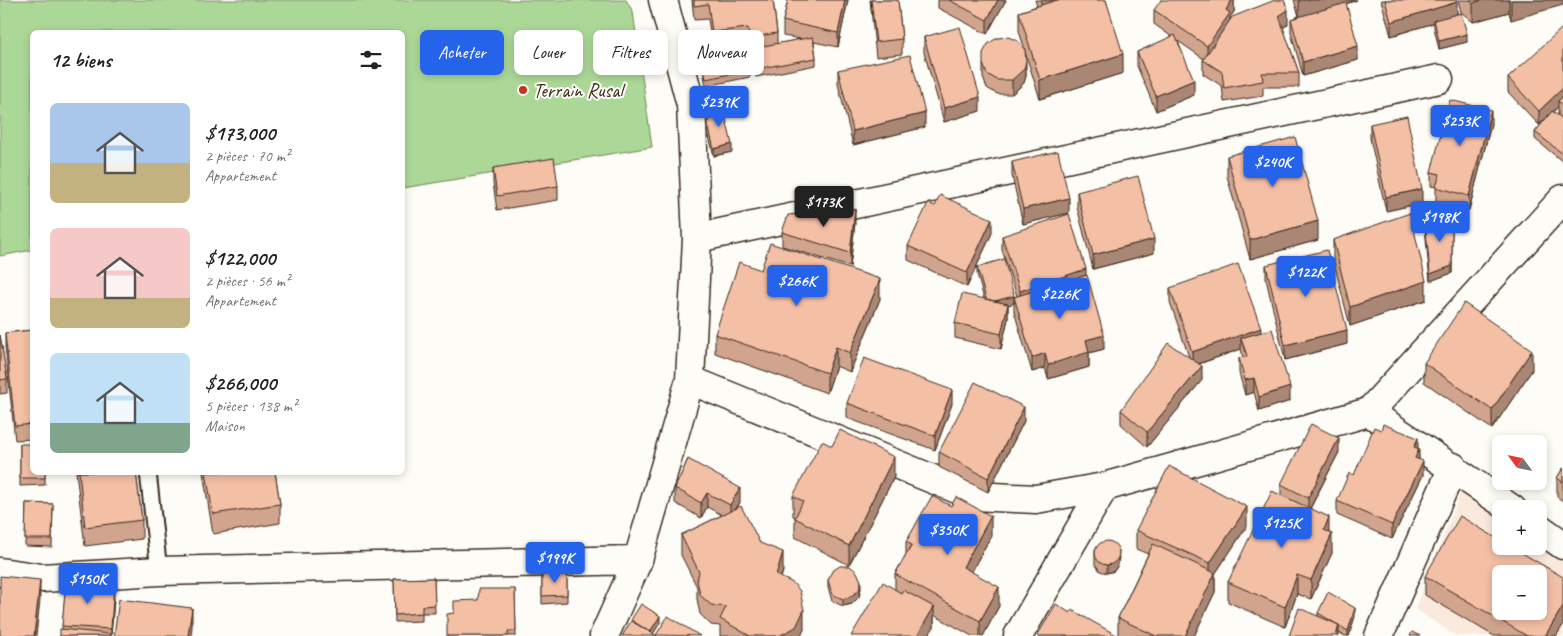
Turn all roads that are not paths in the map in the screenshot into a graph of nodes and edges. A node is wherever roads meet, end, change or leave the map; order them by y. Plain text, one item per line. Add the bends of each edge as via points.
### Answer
1 (663, 0) edge
2 (1439, 79) dead end
3 (1563, 198) edge
4 (697, 238) junction
5 (690, 380) junction
6 (1369, 412) junction
7 (1453, 467) junction
8 (148, 475) edge
9 (1104, 487) junction
10 (1499, 500) edge
11 (1547, 534) edge
12 (1563, 545) edge
13 (638, 560) junction
14 (0, 572) edge
15 (159, 572) junction
16 (604, 636) edge
17 (1018, 636) edge
18 (1379, 636) edge

1 - 4 street via 691,105
2 - 4 street
3 - 6 street
4 - 5 street
5 - 9 street via 974,496 1036,499
5 - 13 street
6 - 7 street
6 - 9 street
7 - 10 street
7 - 18 street
8 - 15 lane
9 - 17 street
11 - 12 street
13 - 15 street
13 - 16 street
14 - 15 street via 42,578

